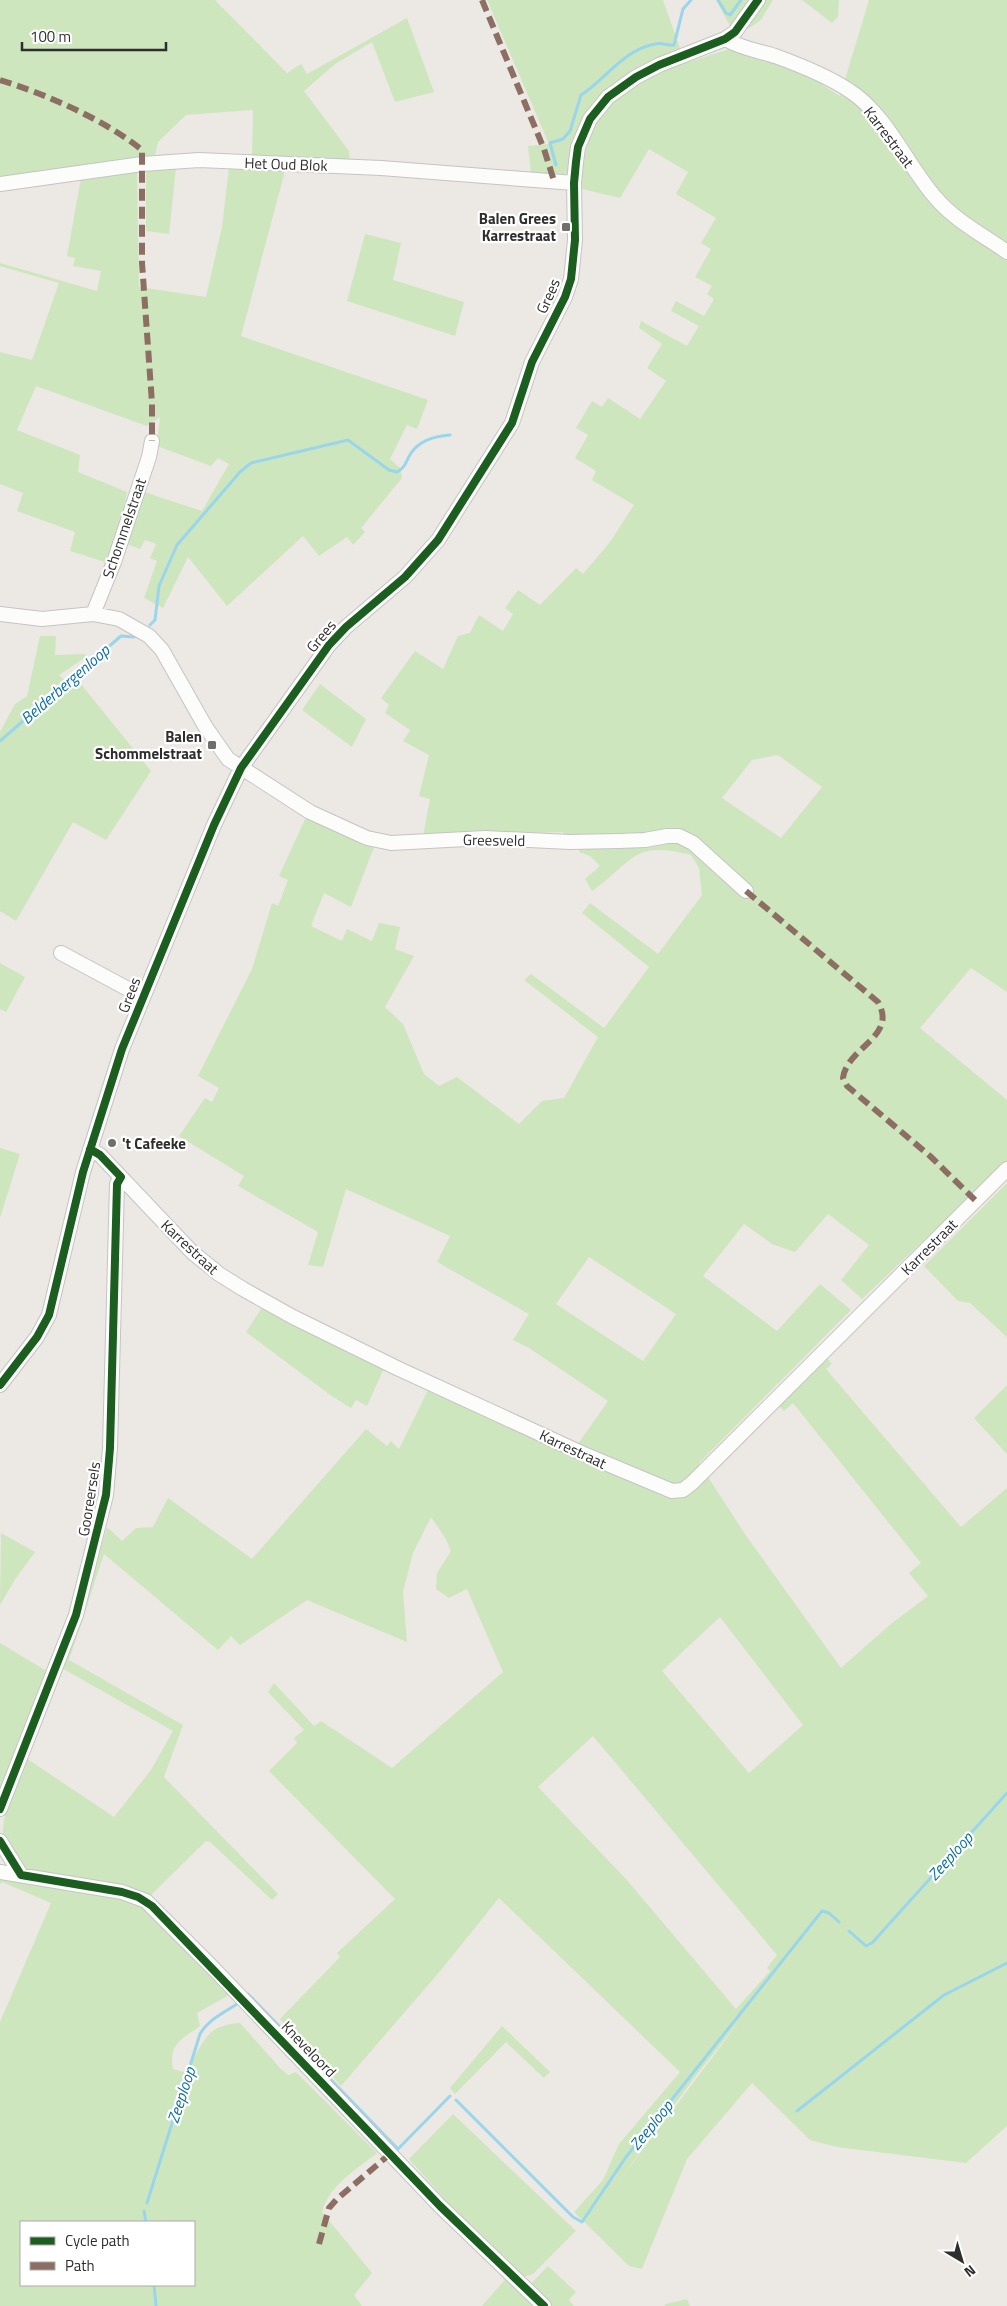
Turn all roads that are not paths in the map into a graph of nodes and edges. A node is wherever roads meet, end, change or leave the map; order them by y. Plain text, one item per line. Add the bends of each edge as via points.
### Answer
1 (758, 0) edge
2 (725, 39) junction
3 (574, 183) junction
4 (0, 184) edge
5 (1007, 252) edge
6 (152, 441) dead end
7 (0, 614) edge
8 (94, 614) junction
9 (242, 768) junction
10 (746, 891) dead end
11 (61, 953) dead end
12 (143, 997) junction
13 (90, 1149) junction
14 (1007, 1169) edge
15 (121, 1177) junction
16 (0, 1385) edge
17 (0, 1809) edge
18 (0, 1841) edge
19 (0, 1872) edge
20 (21, 1875) junction
21 (544, 2306) edge

1 - 2 street, Grees via 739,27
2 - 3 street, Grees via 659,65 608,97 590,119 578,147
2 - 5 street, Karrestraat via 741,48 774,56 819,74 851,91 874,113 936,200 953,216
3 - 4 street, Het Oud Blok via 381,168 199,160 142,164
3 - 9 street, Grees via 575,240 571,279 532,362 512,424 438,540 405,576 346,626 329,645
6 - 8 street, Schommelstraat
7 - 8 street via 42,619
8 - 9 street via 119,619 150,636 162,650 222,753
9 - 10 street, Greesveld via 324,820 378,841 404,843 485,838 570,842 679,836 692,843
9 - 12 street, Grees via 214,825
11 - 12 street, Grees
12 - 13 street, Grees via 122,1049
13 - 15 street, Karrestraat
13 - 16 street, Grees via 49,1315 37,1337
14 - 15 street, Karrestraat via 692,1483 683,1490 672,1491 586,1456 292,1317 207,1265
15 - 17 street, Gooreersels via 117,1184 106,1495 76,1615
18 - 20 street
19 - 20 street, Kneveloord
20 - 21 street, Kneveloord via 122,1892 152,1906 440,2206

